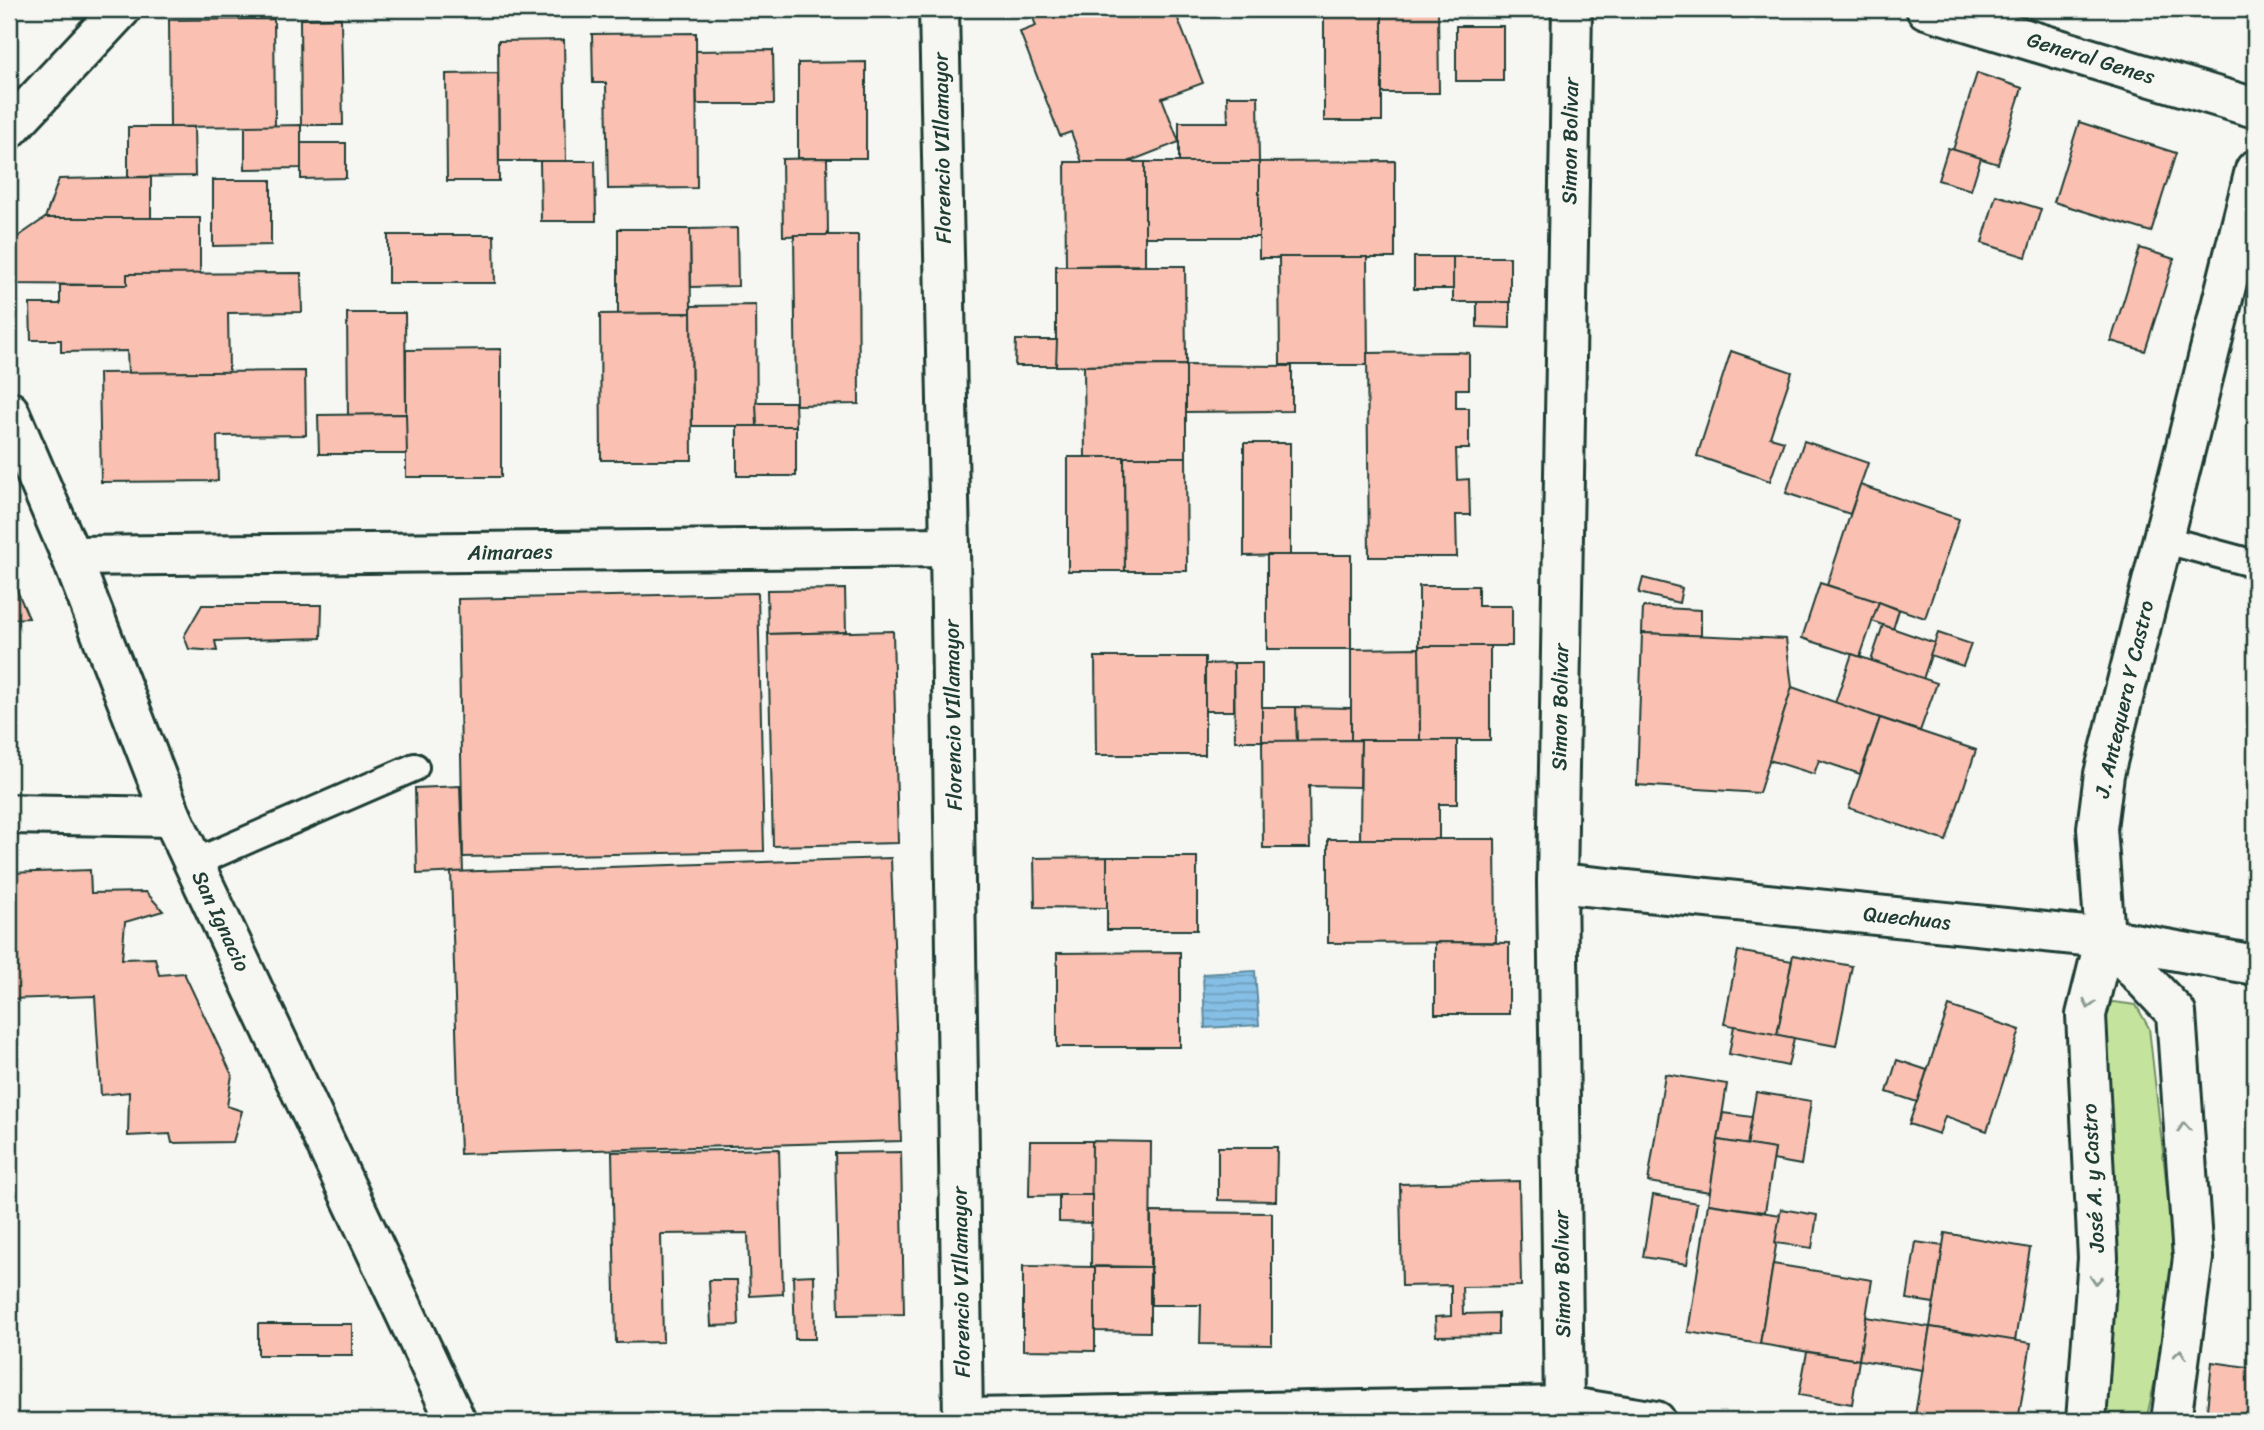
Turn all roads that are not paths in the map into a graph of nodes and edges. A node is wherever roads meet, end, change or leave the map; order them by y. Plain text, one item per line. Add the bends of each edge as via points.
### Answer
1 (121, 9) edge
2 (939, 9) edge
3 (1572, 9) edge
4 (1926, 9) edge
5 (2255, 108) edge
6 (9, 129) edge
7 (2255, 170) edge
8 (9, 411) edge
9 (2162, 539) junction
10 (950, 547) junction
11 (71, 556) junction
12 (2255, 564) edge
13 (415, 767) dead end
14 (9, 814) edge
15 (172, 817) junction
16 (194, 863) junction
17 (1557, 883) junction
18 (2105, 938) junction
19 (2255, 965) edge
20 (1564, 1406) junction
21 (456, 1421) edge
22 (964, 1421) edge
23 (1656, 1421) edge
24 (2086, 1421) edge
25 (2171, 1421) edge

1 - 6 street
2 - 10 street, Florencio VIllamayor
3 - 17 street, Simon Bolivar
4 - 5 street, General Genes
7 - 9 street, J. Antequera Y Castro
8 - 11 street, San Ignacio
9 - 12 lane
9 - 18 street, J. Antequera Y Castro via 2104,774 2097,828
10 - 11 street, Aimaraes
10 - 22 street, Florencio VIllamayor
11 - 15 street, San Ignacio
13 - 16 lane
14 - 15 street
15 - 16 street, San Ignacio
16 - 21 street, San Ignacio
17 - 18 street, Quechuas
17 - 20 street, Simon Bolivar
18 - 19 street, Quechuas
18 -> 24 street, José A. y Castro via 2086,1015 2098,1258
25 -> 18 street via 2193,1258 2176,1013
20 - 22 street
20 - 23 street

